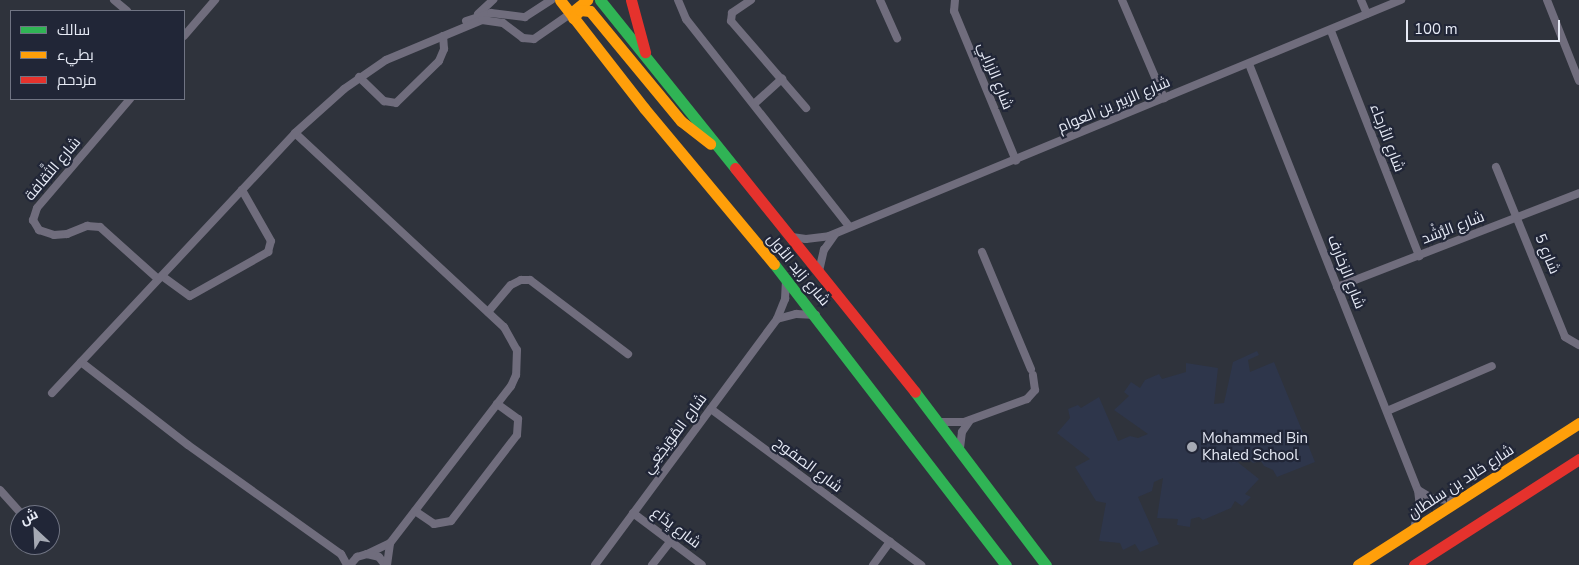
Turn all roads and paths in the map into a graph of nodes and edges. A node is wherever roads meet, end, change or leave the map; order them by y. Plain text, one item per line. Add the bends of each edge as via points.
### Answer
1 (114, 0) edge
2 (215, 0) edge
3 (493, 0) edge
4 (552, 0) edge
5 (560, 0) edge
6 (587, 0) edge
7 (600, 0) edge
8 (631, 0) edge
9 (678, 0) edge
10 (751, 0) edge
11 (880, 0) edge
12 (955, 0) edge
13 (1122, 0) edge
14 (1362, 0) edge
15 (1401, 0) edge
16 (1547, 0) edge
17 (126, 10) edge
18 (1367, 14) junction
19 (476, 16) junction
20 (571, 16) junction
21 (1330, 31) junction
22 (185, 35) edge
23 (443, 36) junction
24 (898, 38) dead end
25 (649, 64) junction
26 (1249, 64) junction
27 (359, 78) junction
28 (782, 79) junction
29 (1579, 81) edge
30 (1164, 98) junction
31 (129, 100) edge
32 (754, 104) junction
33 (806, 108) dead end
34 (295, 133) junction
35 (717, 148) junction
36 (1016, 161) junction
37 (1496, 167) dead end
38 (242, 190) junction
39 (1579, 193) edge
40 (1517, 217) junction
41 (849, 226) junction
42 (837, 232) junction
43 (792, 237) junction
44 (982, 252) dead end
45 (1419, 256) junction
46 (819, 271) junction
47 (160, 278) junction
48 (786, 278) junction
49 (1338, 287) junction
50 (488, 312) junction
51 (816, 315) junction
52 (776, 319) junction
53 (1579, 345) edge
54 (628, 354) dead end
55 (81, 362) junction
56 (1492, 366) dead end
57 (52, 393) dead end
58 (497, 404) junction
59 (711, 410) junction
60 (1386, 411) junction
61 (970, 420) junction
62 (939, 422) junction
63 (1579, 423) edge
64 (960, 450) junction
65 (1579, 459) edge
66 (0, 490) edge
67 (1418, 490) junction
68 (1459, 500) junction
69 (14, 505) edge
70 (415, 511) junction
71 (633, 513) junction
72 (1413, 531) junction
73 (670, 542) junction
74 (890, 542) junction
75 (390, 543) junction
76 (341, 554) junction
77 (364, 554) junction
78 (348, 565) edge
79 (386, 565) edge
80 (595, 565) edge
81 (652, 565) edge
82 (702, 565) edge
83 (873, 565) edge
84 (921, 565) edge
85 (1006, 565) edge
86 (1046, 565) edge
87 (1358, 565) edge
88 (1414, 565) edge

1 - 17 street
2 - 22 street
3 - 19 street
4 - 19 street via 525,17 491,13
5 - 20 main road, شارع زايد الأول
6 - 20 main road
7 - 25 main road, شارع زايد الأول
8 - 25 main road
9 - 32 street via 686,19
10 - 28 street via 732,13 731,21
11 - 24 street
12 - 36 street, شارع الزرابي via 954,11
13 - 30 street
14 - 18 street
15 - 18 street, شارع الزبير بن العوام
16 - 29 street
18 - 21 street, شارع الزبير بن العوام
19 - 23 street
20 - 23 street via 534,39 523,38 503,23 492,20 482,20
20 - 35 main road via 580,10 590,10 688,130
20 - 48 main road, شارع زايد الأول
21 - 26 street, شارع الزبير بن العوام
21 - 45 street, شارع الأرجاء
23 - 27 street via 386,60
23 - 27 street via 444,49 439,61 396,103 384,101
25 - 35 main road, شارع زايد الأول
26 - 30 street, شارع الزبير بن العوام
26 - 49 street, شارع الزخارف
27 - 34 street
28 - 32 street
28 - 33 street
30 - 36 street, شارع الزبير بن العوام
31 - 47 street, شارع الثَّقافة via 34,215 36,227 48,234 68,234 87,226 104,230
32 - 41 street
34 - 38 street
34 - 50 street
35 - 43 main road, شارع زايد الأول
36 - 41 street, شارع الزبير بن العوام
37 - 40 street, شارع 5
38 - 47 street
38 - 47 street via 271,241 268,252 190,296
39 - 40 street, شارع الرُّشْد
40 - 45 street, شارع الرُّشْد
40 - 53 street, شارع 5 via 1565,337
41 - 42 street, شارع الزبير بن العوام
42 - 43 street, شارع الزبير بن العوام via 814,239
42 - 46 street via 824,250
43 - 46 main road, شارع زايد الأول
44 - 61 street via 1032,372 1035,390 1027,399
45 - 49 street, شارع الرُّشْد
46 - 62 main road, شارع زايد الأول
47 - 55 street
48 - 51 main road, شارع زايد الأول
48 - 52 street, شارع المُوَيجْعِي via 785,299
49 - 60 street, شارع الزخارف
50 - 54 street via 511,284 530,280
50 - 58 street via 512,338 517,350 516,376
51 - 52 street via 796,314
51 - 85 main road, شارع زايد الأول
52 - 59 street, شارع المُوَيجْعِي
55 - 57 street
55 - 76 street via 188,445
56 - 60 street
58 - 70 street
58 - 70 street via 518,419 517,435 451,521 434,524
59 - 71 street, شارع المُوَيجْعِي
59 - 74 street, شارع الصفوح
60 - 67 street, شارع الزخارف
61 - 62 street via 952,424
61 - 64 street via 962,432
62 - 64 main road, شارع زايد الأول
63 - 68 main road, شارع خالِد بن سلطان
64 - 86 main road, شارع زايد الأول
65 - 88 main road
66 - 69 street
67 - 68 street via 1442,501
67 - 72 street, شارع الزخارف via 1419,515
68 - 72 main road, شارع خالِد بن سلطان
70 - 75 street
71 - 73 street, شارع يِذَاع
71 - 80 street, شارع المُوَيجْعِي
72 - 87 main road, شارع خالِد بن سلطان
73 - 81 street
73 - 82 street, شارع يِذَاع
74 - 83 street
74 - 84 street, شارع الصفوح
75 - 77 street
75 - 79 street
76 - 77 street
76 - 78 street
77 - 78 street
77 - 79 street via 379,557

